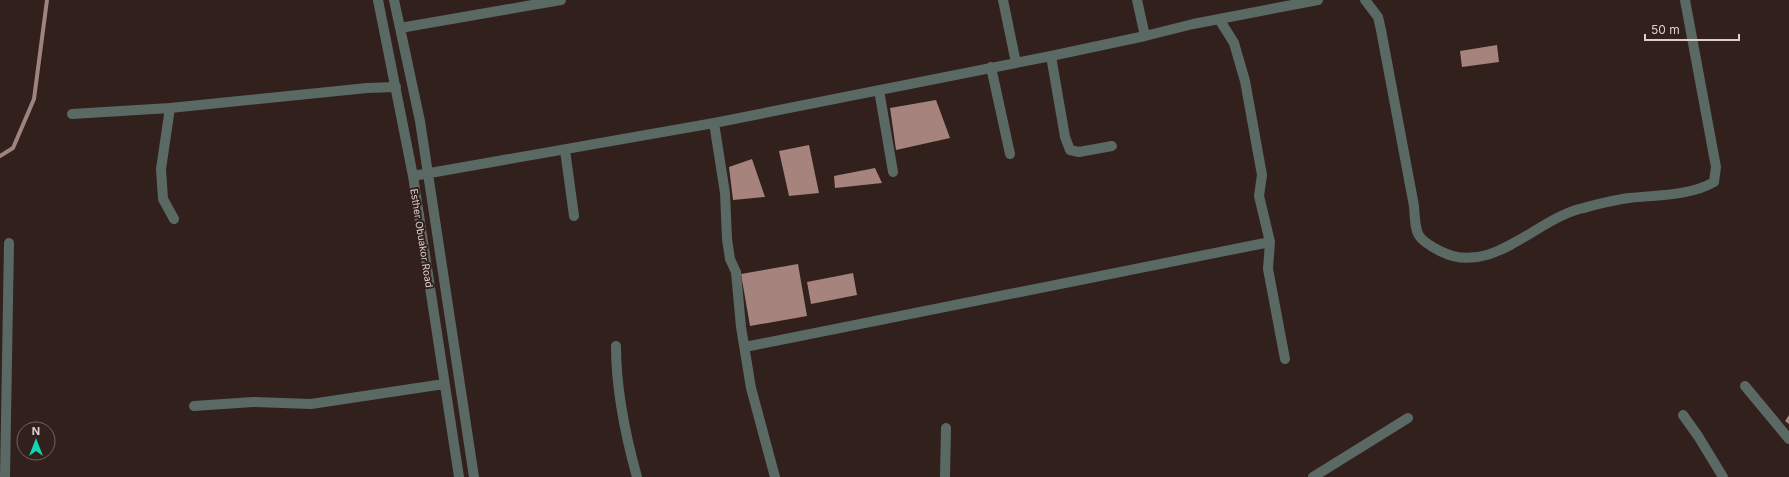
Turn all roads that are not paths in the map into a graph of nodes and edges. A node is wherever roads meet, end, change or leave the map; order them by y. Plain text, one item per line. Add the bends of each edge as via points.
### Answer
1 (378, 0) edge
2 (394, 0) edge
3 (561, 0) edge
4 (1003, 0) edge
5 (1137, 0) edge
6 (1318, 0) edge
7 (1365, 0) edge
8 (1685, 0) edge
9 (539, 2) edge
10 (1219, 19) junction
11 (400, 28) junction
12 (1145, 36) junction
13 (1051, 56) junction
14 (1016, 63) junction
15 (991, 67) junction
16 (396, 87) junction
17 (879, 90) junction
18 (170, 108) junction
19 (72, 114) dead end
20 (714, 123) junction
21 (1112, 146) dead end
22 (565, 150) junction
23 (1010, 154) dead end
24 (893, 172) dead end
25 (428, 174) junction
26 (412, 176) junction
27 (574, 216) dead end
28 (174, 219) dead end
29 (1270, 242) junction
30 (9, 243) dead end
31 (616, 346) dead end
32 (745, 347) junction
33 (1285, 359) dead end
34 (444, 384) junction
35 (1745, 386) dead end
36 (194, 406) dead end
37 (1684, 415) dead end
38 (1408, 418) dead end
39 (946, 428) dead end
40 (1789, 439) edge
41 (5, 477) edge
42 (459, 477) edge
43 (474, 477) edge
44 (636, 477) edge
45 (775, 477) edge
46 (946, 477) edge
47 (1313, 477) edge
48 (1723, 477) edge

1 - 16 street, Esther Obuakor Road
2 - 11 street, Esther Obuakor Road
3 - 9 street
4 - 14 street
5 - 12 street
6 - 10 street
7 - 8 street via 1378,17 1414,206 1416,232 1426,244 1446,254 1465,258 1504,250 1556,218 1578,209 1626,199 1688,191 1714,182 1716,167
9 - 11 street
10 - 12 street
10 - 29 street via 1234,43 1245,81 1262,175 1260,196
11 - 25 street, Esther Obuakor Road via 420,121
12 - 13 street
13 - 14 street
13 - 21 street via 1065,137 1070,150 1080,152
14 - 15 street
15 - 17 street
15 - 23 street
16 - 18 street
16 - 26 street, Esther Obuakor Road
17 - 20 street
17 - 24 street
18 - 19 street
18 - 28 street via 161,168 164,199
20 - 22 street
20 - 32 street via 725,193 727,239 730,259 736,272
22 - 25 street
22 - 27 street
25 - 26 street
25 - 43 street, Esther Obuakor Road
26 - 34 street, Esther Obuakor Road
29 - 32 street
29 - 33 street via 1268,269
30 - 41 street
31 - 44 street via 618,388
32 - 45 street via 751,388
34 - 36 street via 311,404 253,402
34 - 42 street, Esther Obuakor Road
35 - 40 street
37 - 48 street
38 - 47 street
39 - 46 street

